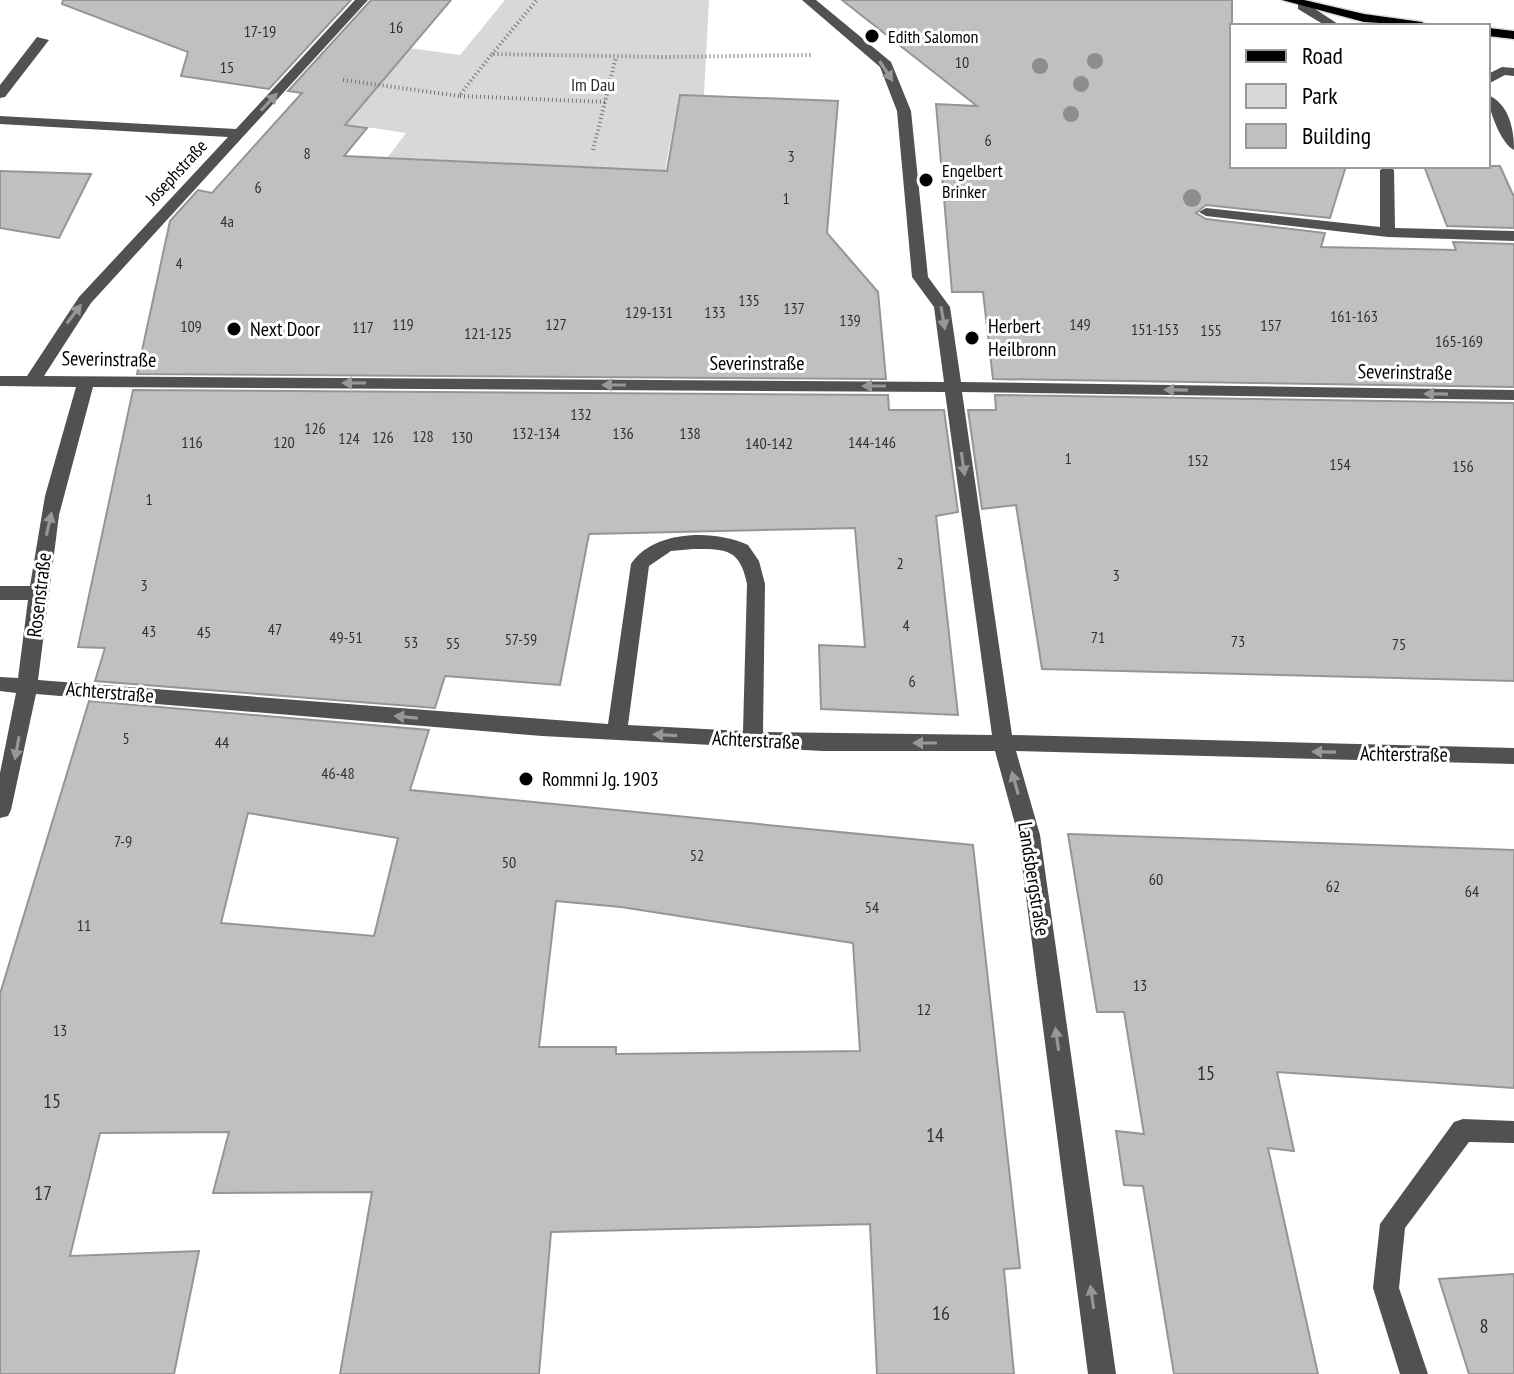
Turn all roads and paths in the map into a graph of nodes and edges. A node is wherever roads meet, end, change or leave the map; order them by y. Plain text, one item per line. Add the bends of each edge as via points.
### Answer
1 (362, 0) edge
2 (537, 0) edge
3 (808, 0) edge
4 (1288, 0) edge
5 (1302, 6) junction
6 (1332, 24) edge
7 (1410, 24) edge
8 (1490, 32) edge
9 (1514, 35) edge
10 (42, 40) dead end
11 (867, 48) junction
12 (492, 54) junction
13 (616, 57) junction
14 (1514, 72) edge
15 (296, 73) junction
16 (1490, 79) edge
17 (0, 94) edge
18 (459, 96) junction
19 (605, 102) junction
20 (1492, 102) edge
21 (0, 120) edge
22 (240, 133) junction
23 (1514, 146) edge
24 (593, 150) dead end
25 (1387, 170) dead end
26 (1206, 212) dead end
27 (1388, 232) junction
28 (1514, 236) edge
29 (33, 380) junction
30 (0, 381) edge
31 (86, 381) junction
32 (952, 387) junction
33 (1514, 395) edge
34 (0, 593) edge
35 (39, 593) junction
36 (0, 684) edge
37 (28, 685) junction
38 (617, 732) junction
39 (753, 739) junction
40 (1003, 743) junction
41 (1514, 756) edge
42 (0, 810) edge
43 (1514, 1132) edge
44 (1102, 1374) edge
45 (1414, 1374) edge

1 - 15 street, Josephstraße
2 - 12 path
3 - 11 street
4 - 5 main road
5 - 6 street
5 - 7 main road
8 - 9 main road
10 - 17 street
11 - 13 path via 822,54
11 -> 32 street via 886,65 904,111 920,277 942,307
12 - 13 path
12 - 18 path
13 - 19 path
14 - 16 street via 1502,71
15 - 18 path
22 -> 15 street, Josephstraße
18 - 19 path
19 - 24 path
20 - 23 street
21 - 22 street
29 -> 22 street, Josephstraße via 85,300
25 - 27 street
26 - 27 street
27 - 28 street
29 - 30 street, Severinstraße
29 - 31 street, Severinstraße
32 -> 31 street, Severinstraße
35 -> 31 street, Rosenstraße via 47,531
33 -> 32 street, Severinstraße
32 -> 40 street, Landsbergstraße
34 - 35 street
35 - 37 street, Rosenstraße
36 - 37 street, Achterstraße
38 -> 37 street, Achterstraße
37 -> 42 street, Rosenstraße via 14,767
39 -> 38 street, Achterstraße
38 - 39 street via 640,564 653,551 670,545 721,544 741,549 751,562 756,584
40 -> 39 street, Achterstraße
41 -> 40 street, Achterstraße
44 -> 40 street, Landsbergstraße via 1029,835
43 - 45 street via 1463,1130 1393,1224 1386,1288

